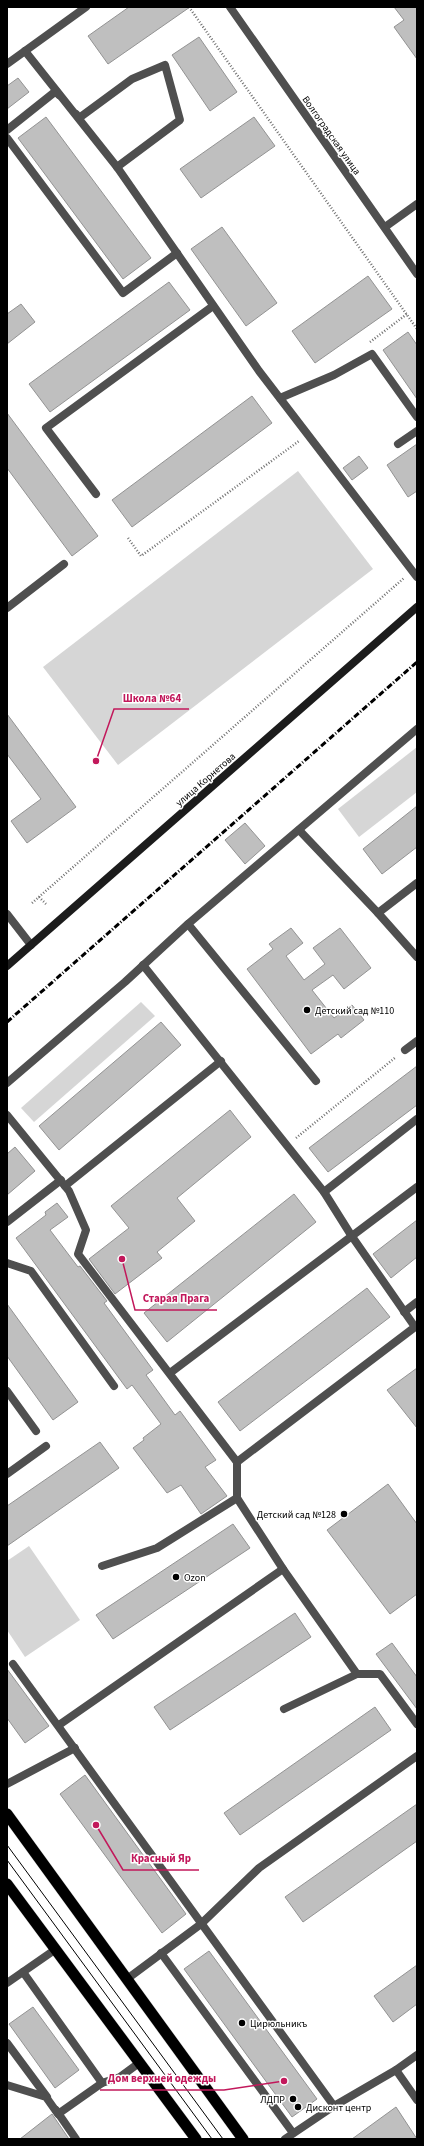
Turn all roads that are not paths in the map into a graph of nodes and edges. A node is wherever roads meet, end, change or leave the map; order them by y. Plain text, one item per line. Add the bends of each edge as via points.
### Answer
1 (86, 7) edge
2 (230, 7) edge
3 (25, 51) junction
4 (7, 64) edge
5 (56, 92) junction
6 (79, 118) junction
7 (7, 130) edge
8 (7, 138) edge
9 (117, 167) junction
10 (417, 204) edge
11 (385, 227) junction
12 (177, 253) junction
13 (417, 274) edge
14 (213, 306) junction
15 (280, 398) junction
16 (417, 417) edge
17 (417, 431) edge
18 (398, 444) dead end
19 (96, 494) dead end
20 (64, 564) dead end
21 (414, 574) edge
22 (417, 607) edge
23 (7, 608) edge
24 (417, 729) edge
25 (299, 830) junction
26 (417, 883) edge
27 (378, 913) junction
28 (7, 914) edge
29 (188, 924) junction
30 (31, 944) junction
31 (417, 957) edge
32 (143, 965) junction
33 (7, 966) edge
34 (417, 1041) edge
35 (405, 1050) road end
36 (221, 1061) junction
37 (316, 1081) dead end
38 (7, 1083) edge
39 (7, 1115) edge
40 (417, 1120) edge
41 (63, 1183) junction
42 (417, 1186) edge
43 (324, 1192) junction
44 (7, 1222) edge
45 (351, 1235) junction
46 (7, 1263) edge
47 (417, 1302) edge
48 (404, 1312) junction
49 (416, 1329) edge
50 (170, 1373) junction
51 (114, 1386) dead end
52 (7, 1390) edge
53 (36, 1431) dead end
54 (46, 1446) dead end
55 (237, 1462) junction
56 (7, 1474) edge
57 (237, 1498) junction
58 (102, 1566) dead end
59 (283, 1569) junction
60 (13, 1664) dead end
61 (357, 1674) junction
62 (284, 1710) dead end
63 (417, 1724) edge
64 (59, 1725) junction
65 (75, 1748) junction
66 (417, 1756) edge
67 (7, 1784) edge
68 (7, 1814) edge
69 (7, 1884) edge
70 (201, 1924) junction
71 (56, 1949) junction
72 (161, 1953) junction
73 (23, 1972) junction
74 (126, 1978) junction
75 (7, 1983) edge
76 (7, 2043) edge
77 (417, 2055) edge
78 (139, 2063) junction
79 (396, 2070) junction
80 (102, 2083) junction
81 (7, 2085) edge
82 (46, 2097) junction
83 (417, 2100) edge
84 (334, 2106) junction
85 (58, 2114) junction
86 (293, 2133) junction
87 (76, 2139) edge
88 (196, 2139) edge
89 (243, 2139) edge
90 (285, 2139) edge

1 - 3 street
2 - 11 street, Волгоградская улица
3 - 4 street
3 - 5 street
5 - 6 street
5 - 7 street
6 - 9 street
6 - 9 street via 132,79 165,65 180,120
8 - 12 street via 123,293
9 - 12 street
10 - 11 street
11 - 13 street, Волгоградская улица
12 - 14 street
14 - 15 street
14 - 19 street via 46,428
15 - 16 street via 334,376 372,354
15 - 21 street
17 - 18 street
20 - 23 street
22 - 30 main road, улица Корнетова
24 - 25 street
25 - 27 street
25 - 29 street
26 - 27 street
27 - 31 street
28 - 30 street
29 - 32 street
29 - 37 street
30 - 33 main road, улица Корнетова
32 - 36 street
32 - 38 street
34 - 35 street
36 - 41 street
36 - 43 street
39 - 41 street
40 - 43 street
41 - 44 street
41 - 50 street via 86,1230 78,1254
42 - 45 street
43 - 45 street
45 - 48 street
45 - 50 street
46 - 51 street via 31,1271
47 - 48 street
48 - 49 street
49 - 55 street
50 - 55 street
52 - 53 street
54 - 56 street
55 - 57 street
57 - 58 street via 157,1548
57 - 59 street
59 - 61 street
59 - 64 street
60 - 64 street
61 - 62 street
61 - 63 street via 380,1674
64 - 65 street
65 - 67 street
65 - 70 street
66 - 70 street via 259,1868
68 - 74 highway
69 - 71 highway
70 - 72 street
70 - 84 street
71 - 73 street
71 - 78 highway
72 - 74 street
72 - 86 street
73 - 75 street
73 - 80 street
74 - 89 highway
76 - 82 street
77 - 79 street
78 - 80 street via 120,2077
78 - 88 highway
79 - 83 street
79 - 84 street
80 - 85 street
81 - 82 street
82 - 85 street
84 - 86 street
85 - 87 street
86 - 90 street

